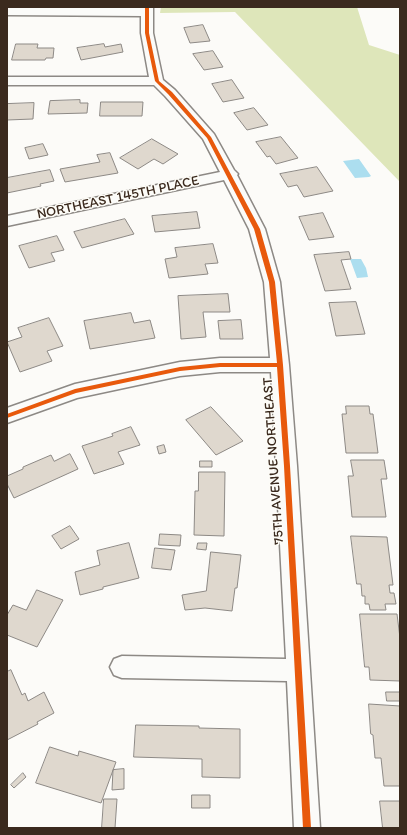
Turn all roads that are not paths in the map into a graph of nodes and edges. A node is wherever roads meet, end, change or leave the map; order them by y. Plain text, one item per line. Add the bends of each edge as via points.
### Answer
1 (146, 9) edge
2 (7, 11) edge
3 (7, 81) edge
4 (157, 81) junction
5 (230, 174) junction
6 (7, 221) edge
7 (280, 365) junction
8 (7, 416) edge
9 (122, 667) dead end
10 (298, 670) junction
11 (307, 828) edge

1 - 2 street
1 - 4 street via 147,33
3 - 4 street
4 - 5 street, 75TH AVENUE NORTHEAST via 209,137
5 - 6 street, NORTHEAST 145TH PLACE
5 - 7 street, 75TH AVENUE NORTHEAST via 257,228 272,282
7 - 8 street via 220,365 180,370 75,391
7 - 10 street, 75TH AVENUE NORTHEAST
9 - 10 street
10 - 11 street, 75TH AVENUE NORTHEAST

